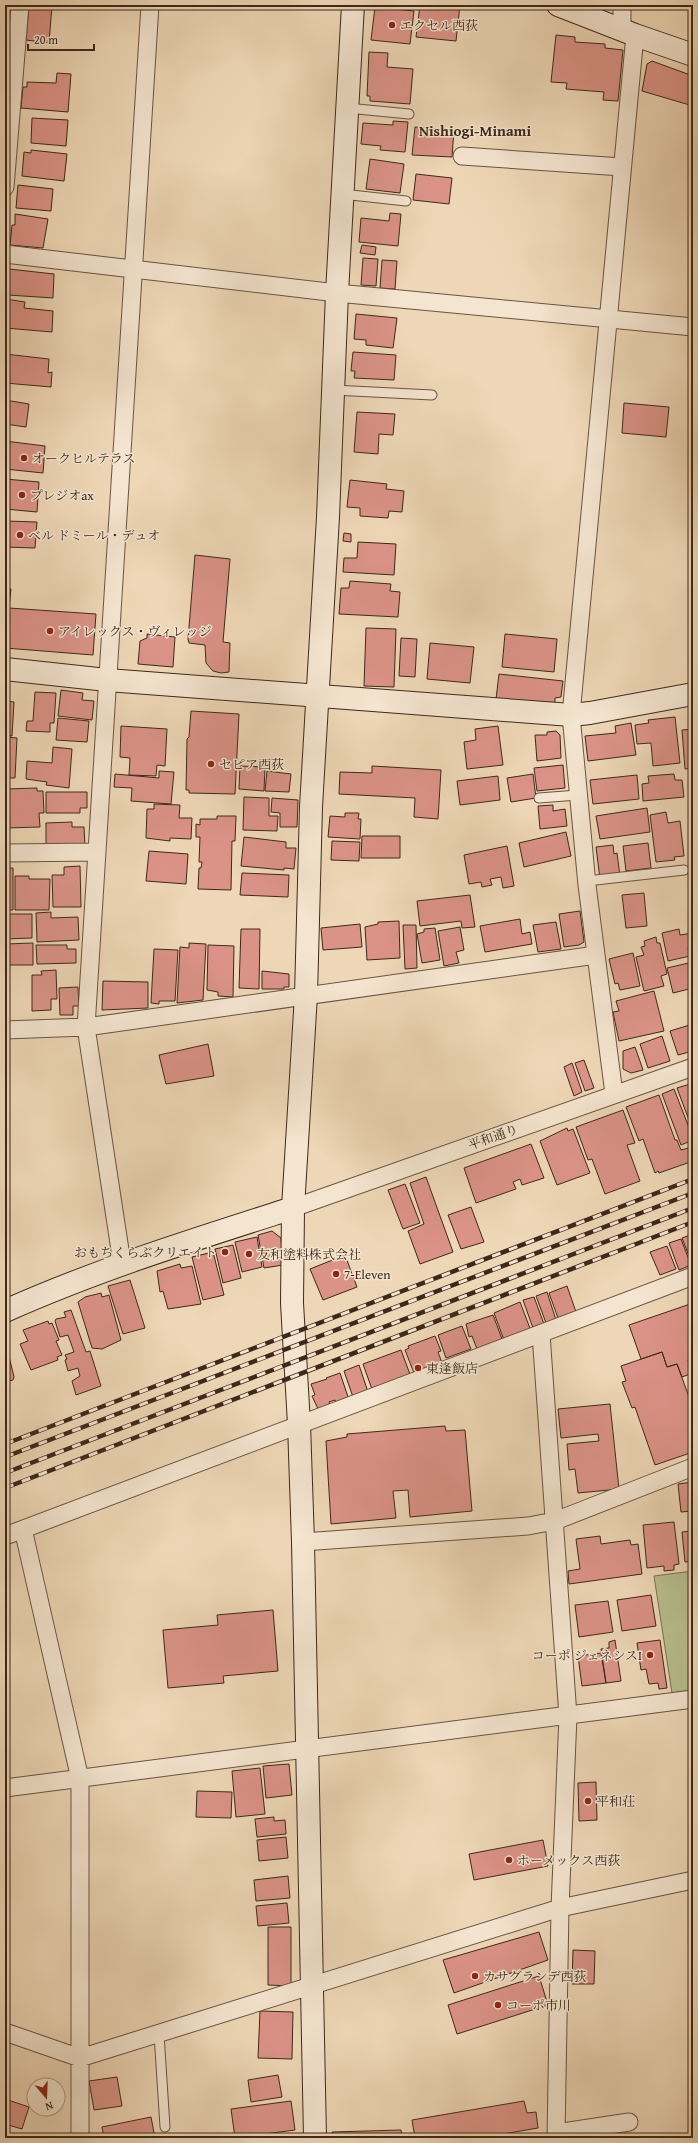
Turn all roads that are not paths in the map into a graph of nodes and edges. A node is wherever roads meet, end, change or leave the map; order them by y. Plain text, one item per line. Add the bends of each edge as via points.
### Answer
1 (20, 5) edge
2 (150, 5) edge
3 (353, 5) edge
4 (558, 5) edge
5 (622, 5) edge
6 (628, 32) junction
7 (693, 55) edge
8 (347, 108) junction
9 (409, 114) dead end
10 (462, 156) dead end
11 (622, 167) junction
12 (5, 187) edge
13 (342, 194) junction
14 (406, 201) dead end
15 (5, 254) edge
16 (135, 270) junction
17 (337, 293) junction
18 (608, 318) junction
19 (693, 327) edge
20 (333, 390) junction
21 (432, 395) dead end
22 (5, 669) edge
23 (107, 680) junction
24 (693, 694) edge
25 (318, 695) junction
26 (570, 715) junction
27 (578, 794) junction
28 (539, 798) dead end
29 (97, 852) junction
30 (5, 853) edge
31 (684, 870) dead end
32 (587, 881) junction
33 (596, 955) junction
34 (306, 995) junction
35 (86, 1027) junction
36 (5, 1030) edge
37 (693, 1067) edge
38 (614, 1094) junction
39 (293, 1208) junction
40 (122, 1263) junction
41 (693, 1276) edge
42 (5, 1311) edge
43 (541, 1334) junction
44 (299, 1424) junction
45 (693, 1466) edge
46 (555, 1521) junction
47 (23, 1529) junction
48 (5, 1536) edge
49 (303, 1542) junction
50 (693, 1699) edge
51 (568, 1716) junction
52 (307, 1750) junction
53 (80, 1779) junction
54 (5, 1788) edge
55 (693, 1880) edge
56 (560, 1908) junction
57 (311, 1985) junction
58 (5, 2032) edge
59 (159, 2034) junction
60 (80, 2058) junction
61 (629, 2122) dead end
62 (165, 2127) dead end
63 (556, 2135) edge
64 (80, 2138) edge
65 (314, 2138) edge

1 - 12 street
2 - 16 street
3 - 8 street
4 - 6 street
5 - 6 street
6 - 7 street
6 - 11 street
8 - 9 lane
8 - 13 street
10 - 11 street
11 - 18 street
13 - 14 lane
13 - 17 street
15 - 16 street
16 - 17 street
16 - 23 street
17 - 18 street
17 - 20 street
18 - 19 street
18 - 26 street
20 - 21 lane
20 - 25 street
22 - 23 street
23 - 25 street
23 - 29 street
24 - 26 street
25 - 26 street
25 - 34 street via 311,807
26 - 27 street
27 - 28 lane
27 - 32 street
29 - 30 street
29 - 35 street
31 - 32 lane
32 - 33 street
33 - 34 street
33 - 38 street
34 - 35 street
34 - 39 street
35 - 36 street
35 - 40 street
37 - 38 street, 平和通り
38 - 39 street, 平和通り
39 - 40 street
39 - 44 street via 292,1303
40 - 42 street
41 - 43 street
43 - 44 street
43 - 46 street
44 - 47 street
44 - 49 street
45 - 46 street
46 - 49 street via 528,1526
46 - 51 street
47 - 48 street
47 - 53 street
49 - 52 street
50 - 51 street
51 - 52 street
51 - 56 street
52 - 53 street
52 - 57 street
53 - 54 street
53 - 60 street
55 - 56 street
56 - 57 street
56 - 63 street
57 - 59 street
57 - 65 street
58 - 60 street
59 - 60 street
59 - 62 lane
60 - 64 street
61 - 63 street

